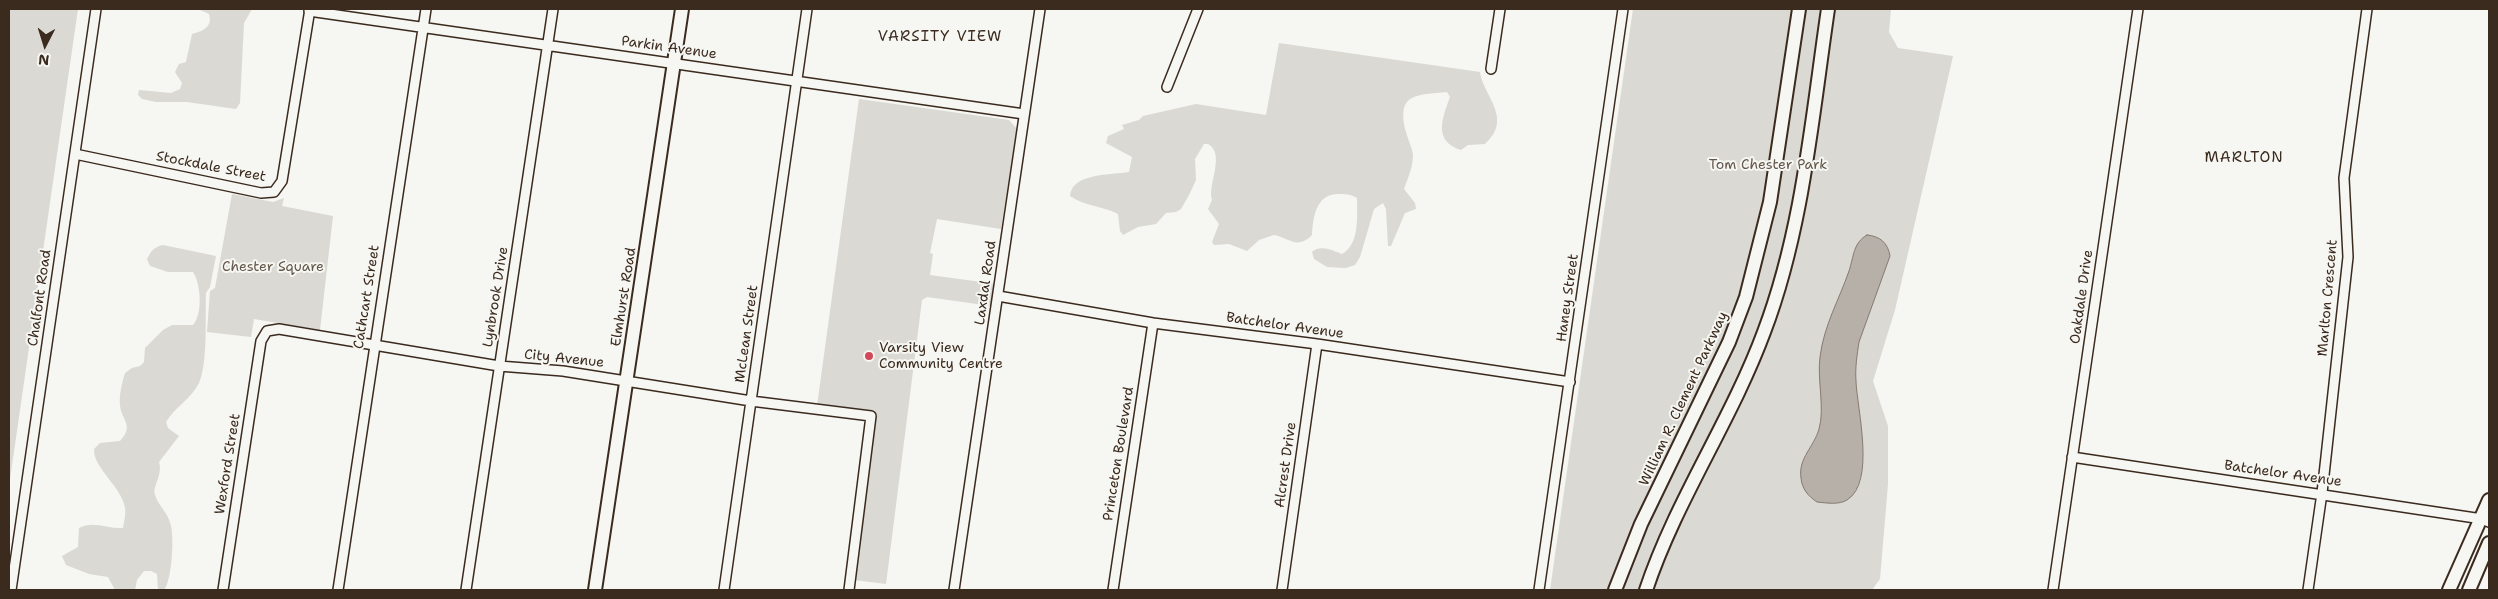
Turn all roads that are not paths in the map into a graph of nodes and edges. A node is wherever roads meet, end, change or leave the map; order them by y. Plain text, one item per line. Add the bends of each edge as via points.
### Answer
1 (96, 9) edge
2 (426, 9) edge
3 (553, 9) edge
4 (682, 9) edge
5 (807, 9) edge
6 (1040, 9) edge
7 (1198, 9) edge
8 (1500, 9) edge
9 (1623, 9) edge
10 (1799, 9) edge
11 (1828, 9) edge
12 (2138, 9) edge
13 (2366, 9) edge
14 (310, 10) edge
15 (423, 27) junction
16 (548, 46) junction
17 (674, 63) junction
18 (1491, 69) dead end
19 (797, 81) junction
20 (1167, 87) dead end
21 (1024, 114) junction
22 (76, 154) junction
23 (998, 296) junction
24 (1153, 323) junction
25 (261, 341) joint
26 (374, 344) junction
27 (1317, 344) junction
28 (499, 366) junction
29 (626, 380) junction
30 (1570, 382) junction
31 (752, 401) junction
32 (2072, 457) junction
33 (2322, 494) junction
34 (2489, 500) edge
35 (2485, 520) edge
36 (2489, 543) edge
37 (10, 590) edge
38 (223, 590) edge
39 (338, 590) edge
40 (466, 590) edge
41 (595, 590) edge
42 (724, 590) edge
43 (849, 590) edge
44 (954, 590) edge
45 (1113, 590) edge
46 (1282, 590) edge
47 (1539, 590) edge
48 (1615, 590) edge
49 (1646, 590) edge
50 (2053, 590) edge
51 (2308, 590) edge
52 (2449, 590) edge
53 (2469, 590) edge

1 - 22 street, Chalfont Road
2 - 15 street, Cathcart Street
3 - 16 street, Lynbrook Drive
4 - 17 main road, Elmhurst Road
5 - 19 street, McLean Street
6 - 21 street, Laxdal Road
7 - 20 street
8 - 18 street
9 - 30 street, Haney Street
10 - 48 main road, William R. Clement Parkway via 1770,202 1746,296 1729,342 1641,524
11 - 49 main road via 1798,204 1773,306 1751,365 1671,528
12 - 32 street, Oakdale Drive
13 - 33 street, Marlton Crescent via 2344,178 2348,257
14 - 15 street, Parkin Avenue
14 - 22 street, Stockdale Street via 282,181 274,192 260,193
15 - 16 street, Parkin Avenue
15 - 26 street, Cathcart Street
16 - 17 street, Parkin Avenue
16 - 28 street, Lynbrook Drive
17 - 19 street, Parkin Avenue
17 - 29 main road, Elmhurst Road
19 - 21 street, Parkin Avenue
19 - 31 street, McLean Street
21 - 23 street, Laxdal Road
22 - 37 street, Chalfont Road
23 - 24 street, Batchelor Avenue
23 - 44 street, Laxdal Road
24 - 27 street, Batchelor Avenue
24 - 45 street, Princeton Boulevard
25 - 26 street, City Avenue via 267,331 279,329
25 - 38 street, Wexford Street
26 - 28 street, City Avenue
26 - 39 street, Cathcart Street
27 - 30 street, Batchelor Avenue
27 - 46 street, Alcrest Drive
28 - 29 street, City Avenue
28 - 40 street, Lynbrook Drive
29 - 31 street, City Avenue
29 - 41 main road, Elmhurst Road
30 - 47 street, Haney Street
31 - 42 street, McLean Street
31 - 43 street, City Avenue via 871,416
32 - 33 street, Batchelor Avenue
32 - 50 street, Oakdale Drive
33 - 35 street, Batchelor Avenue
33 - 51 street, Marlton Crescent
34 - 35 main road
35 - 52 main road
36 - 53 main road

